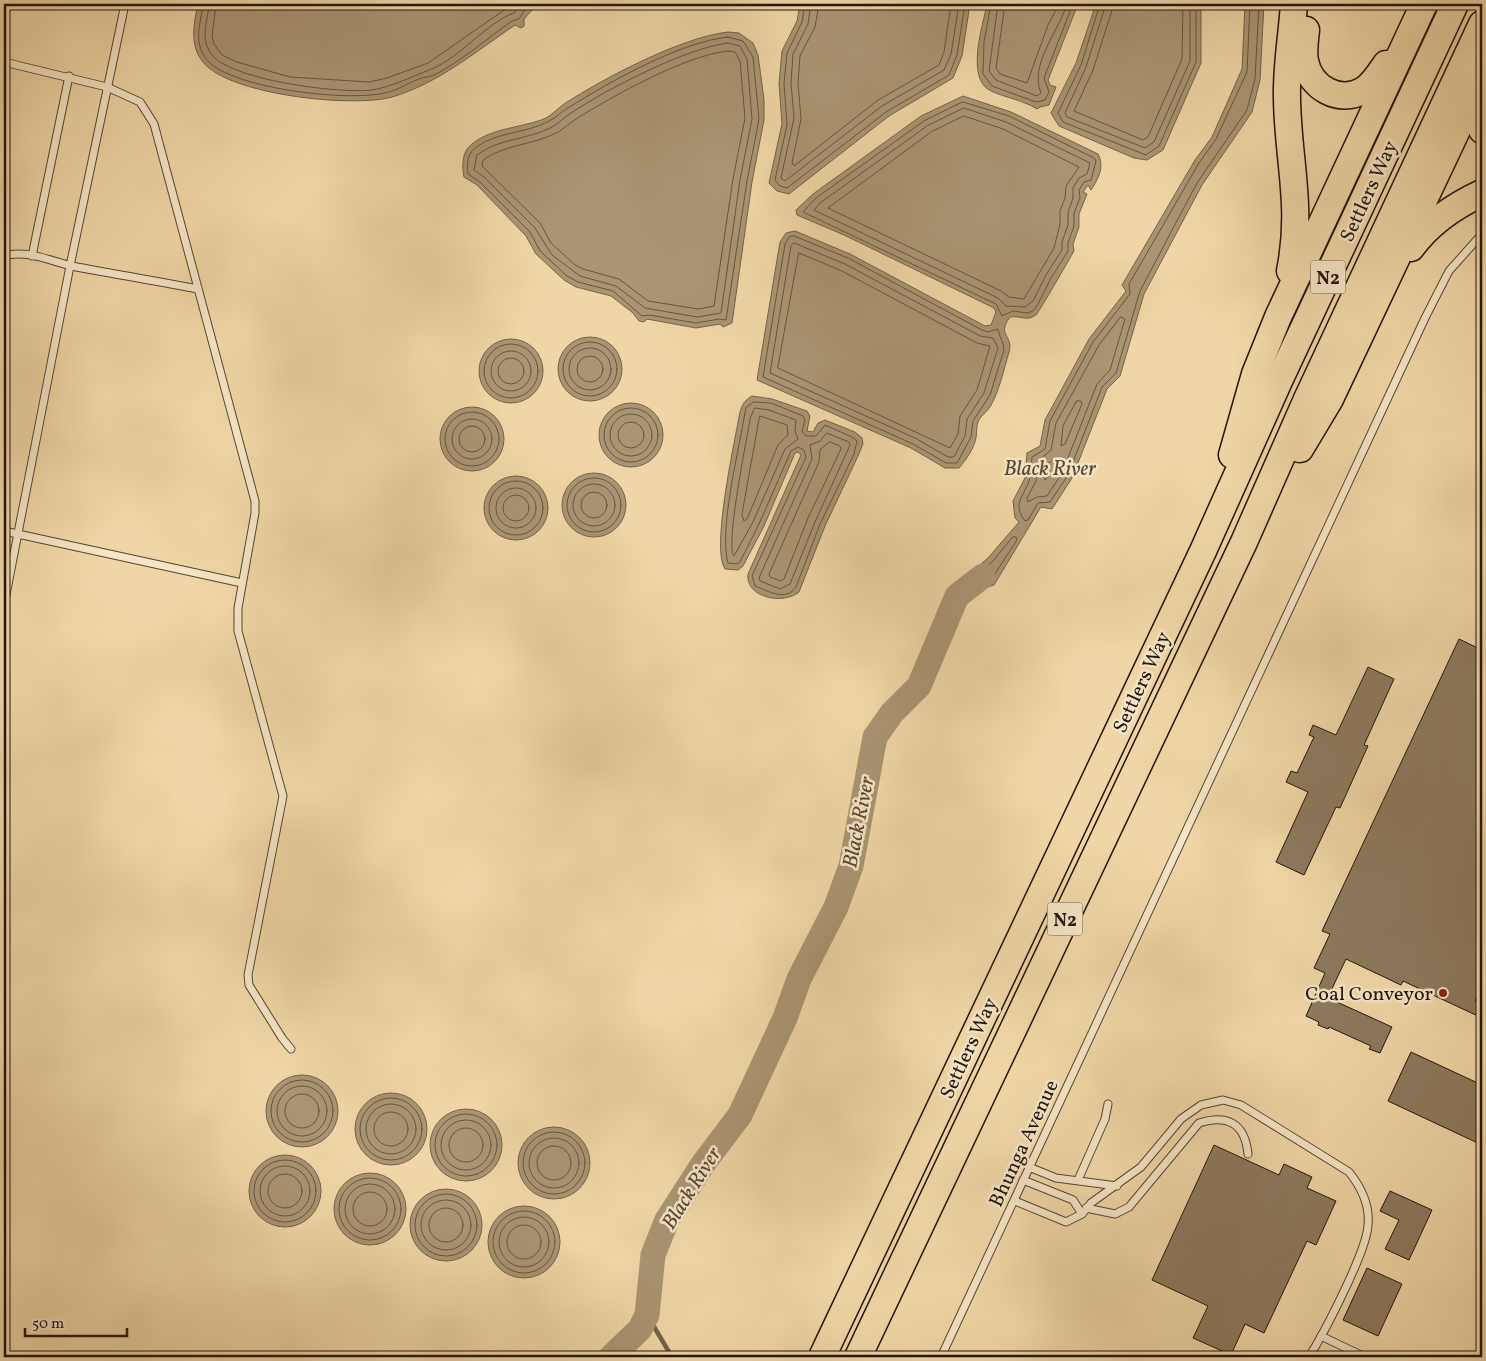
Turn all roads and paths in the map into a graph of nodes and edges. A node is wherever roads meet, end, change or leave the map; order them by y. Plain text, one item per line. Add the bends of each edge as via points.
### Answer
1 (125, 4) edge
2 (1294, 4) edge
3 (1308, 4) edge
4 (1455, 4) edge
5 (1422, 7) edge
6 (1482, 24) edge
7 (4, 62) edge
8 (69, 76) junction
9 (1482, 77) edge
10 (107, 87) junction
11 (1482, 89) edge
12 (1482, 130) edge
13 (1482, 193) edge
14 (1482, 234) edge
15 (4, 256) edge
16 (32, 256) junction
17 (70, 266) junction
18 (1384, 286) junction
19 (198, 288) junction
20 (1278, 317) junction
21 (4, 531) edge
22 (18, 534) junction
23 (1244, 542) junction
24 (1203, 551) junction
25 (242, 583) junction
26 (4, 605) edge
27 (291, 1049) dead end
28 (1108, 1104) dead end
29 (1248, 1154) dead end
30 (1030, 1166) junction
31 (1023, 1180) junction
32 (1078, 1180) junction
33 (1117, 1186) junction
34 (1015, 1201) junction
35 (1084, 1211) junction
36 (1321, 1336) junction
37 (822, 1357) edge
38 (858, 1357) edge
39 (941, 1357) edge
40 (1309, 1357) edge
41 (1365, 1357) edge

1 - 10 lane
2 - 20 highway via 1286,100 1297,202 1296,239
3 - 5 highway via 1304,47 1307,67 1320,86 1342,96 1358,93 1370,85
4 - 24 highway, Settlers Way / N2
5 - 20 highway
6 - 23 highway, Settlers Way / N2
7 - 8 lane
8 - 10 lane
8 - 16 lane
9 - 18 highway
10 - 17 lane
10 - 19 lane via 140,102 154,124
11 - 12 highway via 1479,113
13 - 18 highway via 1432,224
14 - 30 lane, Bhunga Avenue via 1449,271 1425,318
15 - 16 lane
16 - 17 lane
17 - 19 lane
17 - 22 lane
18 - 23 highway via 1330,398
19 - 25 lane via 255,501
20 - 24 highway via 1256,374
21 - 22 lane
22 - 25 lane
22 - 26 lane
23 - 38 highway, Settlers Way / N2
24 - 37 highway, Settlers Way / N2
25 - 27 lane via 238,631 283,796 248,975 249,985
28 - 32 lane via 1105,1119
29 - 35 lane via 1244,1135 1238,1126 1219,1119 1199,1123 1129,1207 1116,1214
30 - 31 lane, Bhunga Avenue
30 - 32 lane via 1056,1178
31 - 34 lane, Bhunga Avenue
31 - 35 lane via 1073,1200
32 - 33 lane
33 - 35 lane
33 - 36 lane via 1140,1167 1181,1119 1202,1104 1223,1100 1241,1105 1349,1172 1366,1202 1368,1225 1359,1255
34 - 35 lane via 1066,1222
34 - 39 lane, Bhunga Avenue
36 - 40 lane
36 - 41 lane

